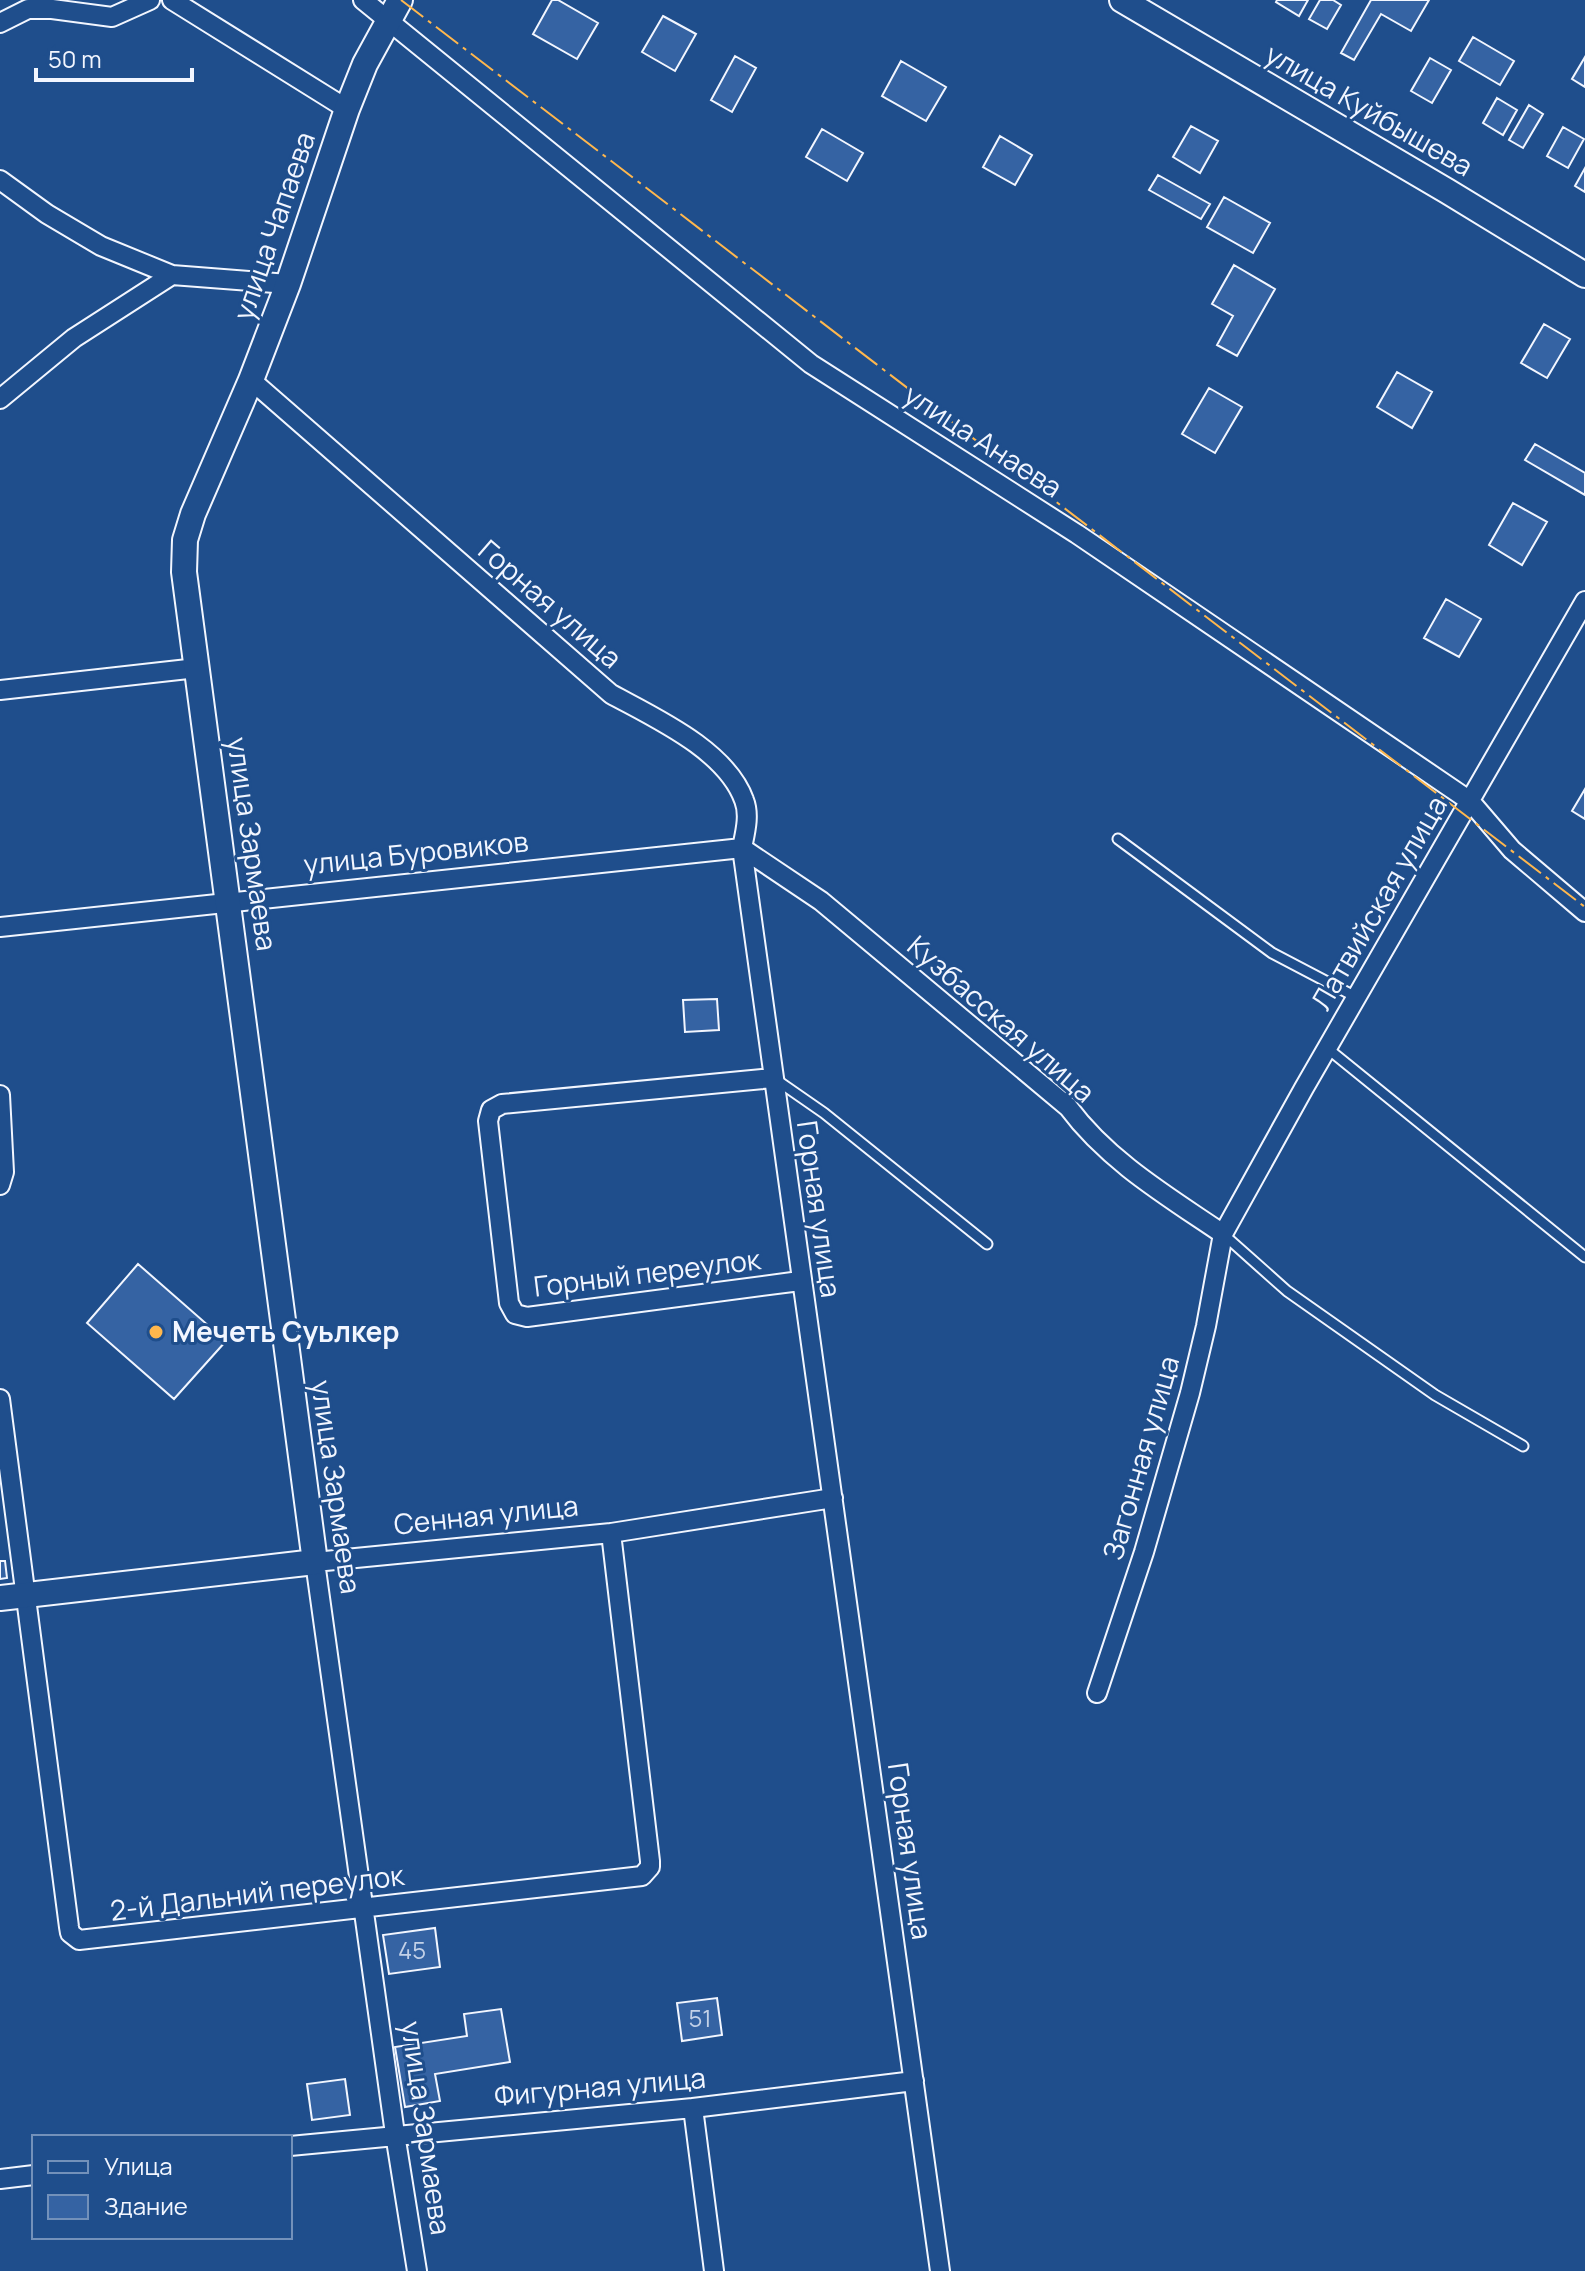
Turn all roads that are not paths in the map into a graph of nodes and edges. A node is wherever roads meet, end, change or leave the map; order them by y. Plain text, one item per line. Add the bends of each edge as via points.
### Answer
1 (150, 0) edge
2 (172, 0) edge
3 (363, 0) edge
4 (400, 0) edge
5 (1122, 0) edge
6 (1156, 9) edge
7 (388, 22) junction
8 (0, 23) edge
9 (347, 109) junction
10 (0, 180) edge
11 (172, 275) junction
12 (1585, 275) edge
13 (288, 284) junction
14 (251, 380) junction
15 (0, 399) edge
16 (209, 475) joint
17 (1585, 601) edge
18 (197, 668) junction
19 (0, 690) edge
20 (1470, 801) junction
21 (1118, 839) dead end
22 (742, 848) junction
23 (229, 901) junction
24 (1585, 912) edge
25 (0, 927) edge
26 (1356, 997) junction
27 (1327, 1048) junction
28 (773, 1078) junction
29 (0, 1095) edge
30 (0, 1185) edge
31 (1223, 1234) junction
32 (987, 1244) dead end
33 (1585, 1257) edge
34 (800, 1281) junction
35 (0, 1399) edge
36 (1523, 1446) dead end
37 (833, 1498) junction
38 (611, 1533) junction
39 (315, 1562) junction
40 (25, 1595) junction
41 (0, 1598) edge
42 (1097, 1693) dead end
43 (365, 1909) junction
44 (914, 2081) junction
45 (693, 2108) junction
46 (395, 2134) junction
47 (292, 2146) edge
48 (32, 2175) edge
49 (0, 2179) edge
50 (417, 2271) edge
51 (714, 2271) edge
52 (940, 2271) edge

1 - 8 street via 112,17 28,9
2 - 9 street
3 - 7 street, улица Анаева
4 - 7 street, улица Чапаева
5 - 6 street, улица Куйбышева
6 - 12 street, улица Куйбышева
7 - 9 street, улица Чапаева
7 - 20 street, улица Анаева via 811,364 1077,534
9 - 13 street, улица Чапаева
10 - 11 street via 101,246
11 - 13 street
11 - 15 street via 74,338
13 - 14 street, улица Чапаева
14 - 16 street, улица Чапаева
14 - 22 street, Горная улица via 611,694 714,758 746,802
16 - 18 street, улица Зармаева via 185,540
17 - 20 street, Латвийская улица
18 - 19 street
18 - 23 street, улица Зармаева
20 - 24 street, улица Анаева via 1512,850
20 - 26 street, Латвийская улица
21 - 26 lane via 1272,953
22 - 23 street, улица Буровиков
22 - 28 street, Горная улица
22 - 31 street, Кузбасская улица via 821,901 1068,1107 1089,1136
23 - 25 street, улица Буровиков
23 - 39 street, улица Зармаева
26 - 27 street, Латвийская улица
27 - 31 street, Латвийская улица
27 - 33 lane
28 - 32 lane
28 - 34 street, Горная улица
28 - 34 street, Горный переулок via 502,1104 491,1110 488,1121 509,1303 515,1314 527,1317
29 - 30 street
31 - 36 lane via 1287,1291 1435,1395
31 - 42 street, Загонная улица via 1190,1393
34 - 37 street, Горная улица
35 - 40 street, 2-й Дальний переулок
37 - 38 street, Сенная улица
37 - 44 street, Горная улица
38 - 39 street, Сенная улица
38 - 43 street, 2-й Дальний переулок via 650,1861 647,1872 636,1878
39 - 40 street, Сенная улица
39 - 43 street, улица Зармаева
40 - 41 street, Сенная улица
40 - 43 street, 2-й Дальний переулок via 74,1938 85,1941
43 - 46 street, улица Зармаева
44 - 45 street, Фигурная улица
44 - 52 street, Горная улица
45 - 46 street, Фигурная улица
45 - 51 street
46 - 47 street, Фигурная улица
46 - 50 street, улица Зармаева
48 - 49 street

